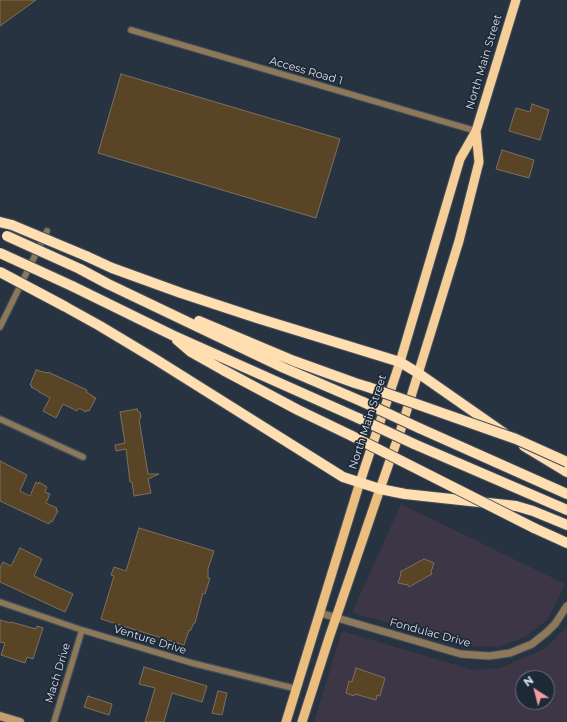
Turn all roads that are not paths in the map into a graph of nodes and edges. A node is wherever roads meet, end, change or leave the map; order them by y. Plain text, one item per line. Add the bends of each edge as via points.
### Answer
1 (516, 0) edge
2 (131, 30) dead end
3 (476, 131) junction
4 (0, 222) edge
5 (47, 231) dead end
6 (4, 235) edge
7 (0, 254) edge
8 (0, 272) edge
9 (108, 284) junction
10 (0, 327) edge
11 (172, 334) junction
12 (400, 362) junction
13 (418, 373) junction
14 (0, 419) edge
15 (83, 457) dead end
16 (567, 462) edge
17 (567, 472) edge
18 (360, 482) junction
19 (380, 489) junction
20 (567, 494) edge
21 (567, 510) edge
22 (567, 525) edge
23 (567, 543) edge
24 (0, 602) edge
25 (567, 606) edge
26 (320, 613) junction
27 (336, 619) junction
28 (82, 630) junction
29 (297, 689) junction
30 (0, 716) edge
31 (20, 722) edge
32 (54, 722) edge
33 (286, 722) edge
34 (302, 722) edge

1 - 3 highway, North Main Street
2 - 3 street, Access Road 1
3 - 12 highway, North Main Street via 460,159
3 - 13 highway, North Main Street via 480,162
4 - 12 highway, bridge via 181,293
5 - 10 street
6 - 9 highway, bridge
7 - 11 highway, bridge
8 - 18 highway, bridge via 149,355 320,463 344,477
9 - 16 highway, bridge via 294,361 516,439
9 - 20 highway, bridge via 284,368
11 - 21 highway, bridge
11 - 23 highway, bridge via 191,352 292,407
12 - 13 highway
12 - 18 highway, North Main Street
13 - 17 highway via 524,446
13 - 19 highway, North Main Street
14 - 15 street
18 - 19 highway
18 - 26 main road, North Main Street
19 - 22 highway via 516,506
19 - 27 main road, North Main Street
24 - 28 street, Venture Drive
25 - 27 street, Fondulac Drive via 555,624 539,639 524,648 496,656 461,654
26 - 27 street, Fondulac Drive
26 - 29 main road, North Main Street
27 - 34 main road, North Main Street
28 - 29 street, Venture Drive via 192,663
28 - 32 street, Mach Drive
29 - 33 main road, North Main Street
30 - 31 main road

